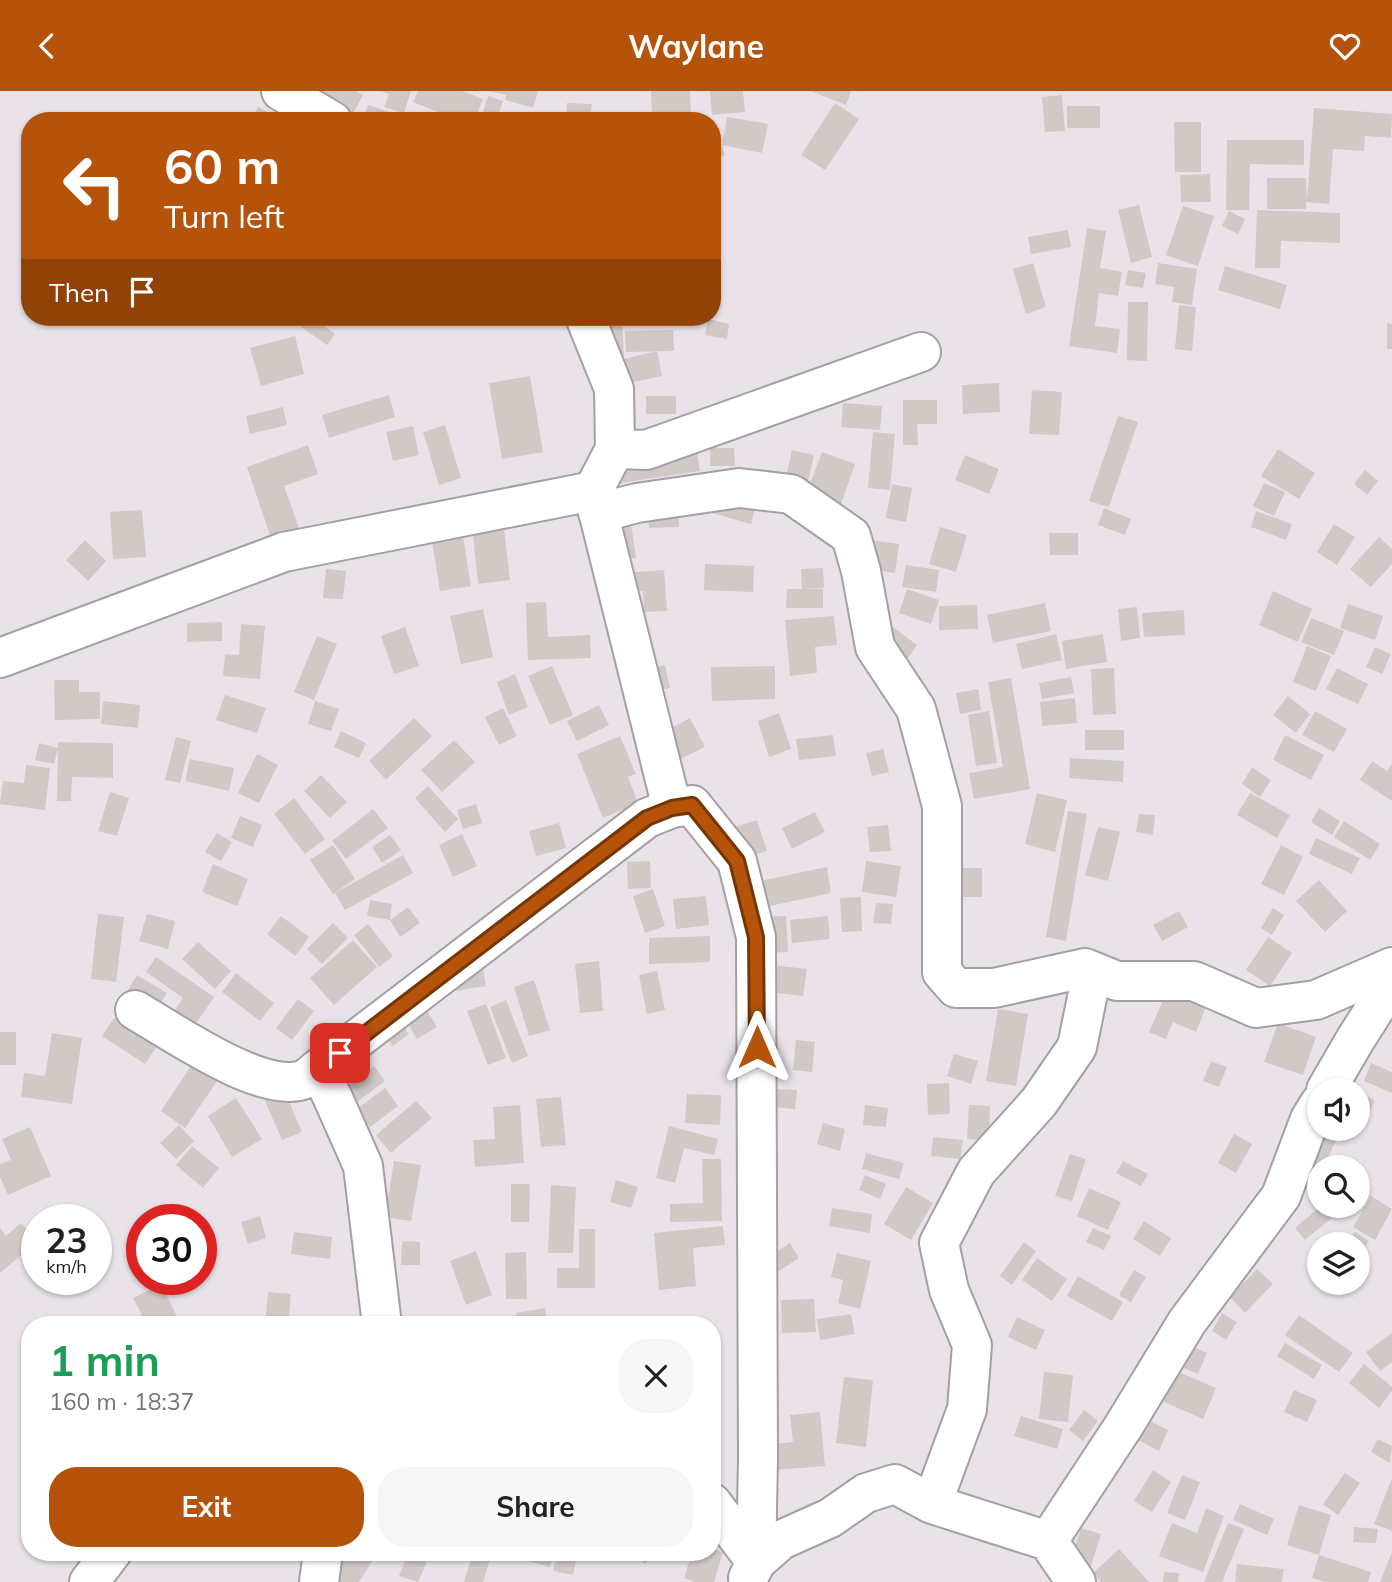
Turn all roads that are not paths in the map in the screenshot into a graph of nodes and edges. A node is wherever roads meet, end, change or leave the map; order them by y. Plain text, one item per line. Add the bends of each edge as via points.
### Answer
1 (281, 91) edge
2 (317, 112) edge
3 (590, 326) edge
4 (921, 352) dead end
5 (615, 449) junction
6 (595, 502) junction
7 (0, 657) edge
8 (672, 808) junction
9 (1392, 967) edge
10 (1085, 968) junction
11 (1392, 982) edge
12 (135, 1010) dead end
13 (318, 1069) junction
14 (1333, 1078) edge
15 (1307, 1127) edge
16 (381, 1316) edge
17 (932, 1504) junction
18 (721, 1519) edge
19 (1048, 1541) junction
20 (105, 1561) edge
21 (322, 1561) edge
22 (751, 1572) edge
23 (89, 1582) edge
24 (319, 1582) edge
25 (1076, 1582) edge

1 - 2 street
3 - 5 street via 614,389
4 - 5 street via 646,450
5 - 6 street
6 - 7 street via 285,552
6 - 8 street
6 - 10 street via 637,503 739,488 791,493 851,536 875,647 916,709 942,806 942,972 956,988 994,988
8 - 13 street via 647,818
8 - 22 street via 692,805 737,861 756,937 758,1458
9 - 10 street via 1316,1000 1256,1008 1194,981 1117,981
10 - 17 street via 1089,988 1077,1047 1039,1102 976,1172 939,1243 949,1290 972,1345 967,1409
11 - 14 street
12 - 13 street via 239,1070 272,1081 303,1080
13 - 16 street via 362,1166
15 - 19 street via 1281,1196 1187,1322
17 - 19 street
17 - 22 street via 895,1484 866,1493 830,1518 781,1540
18 - 22 street
19 - 25 street
20 - 23 street
21 - 24 street

